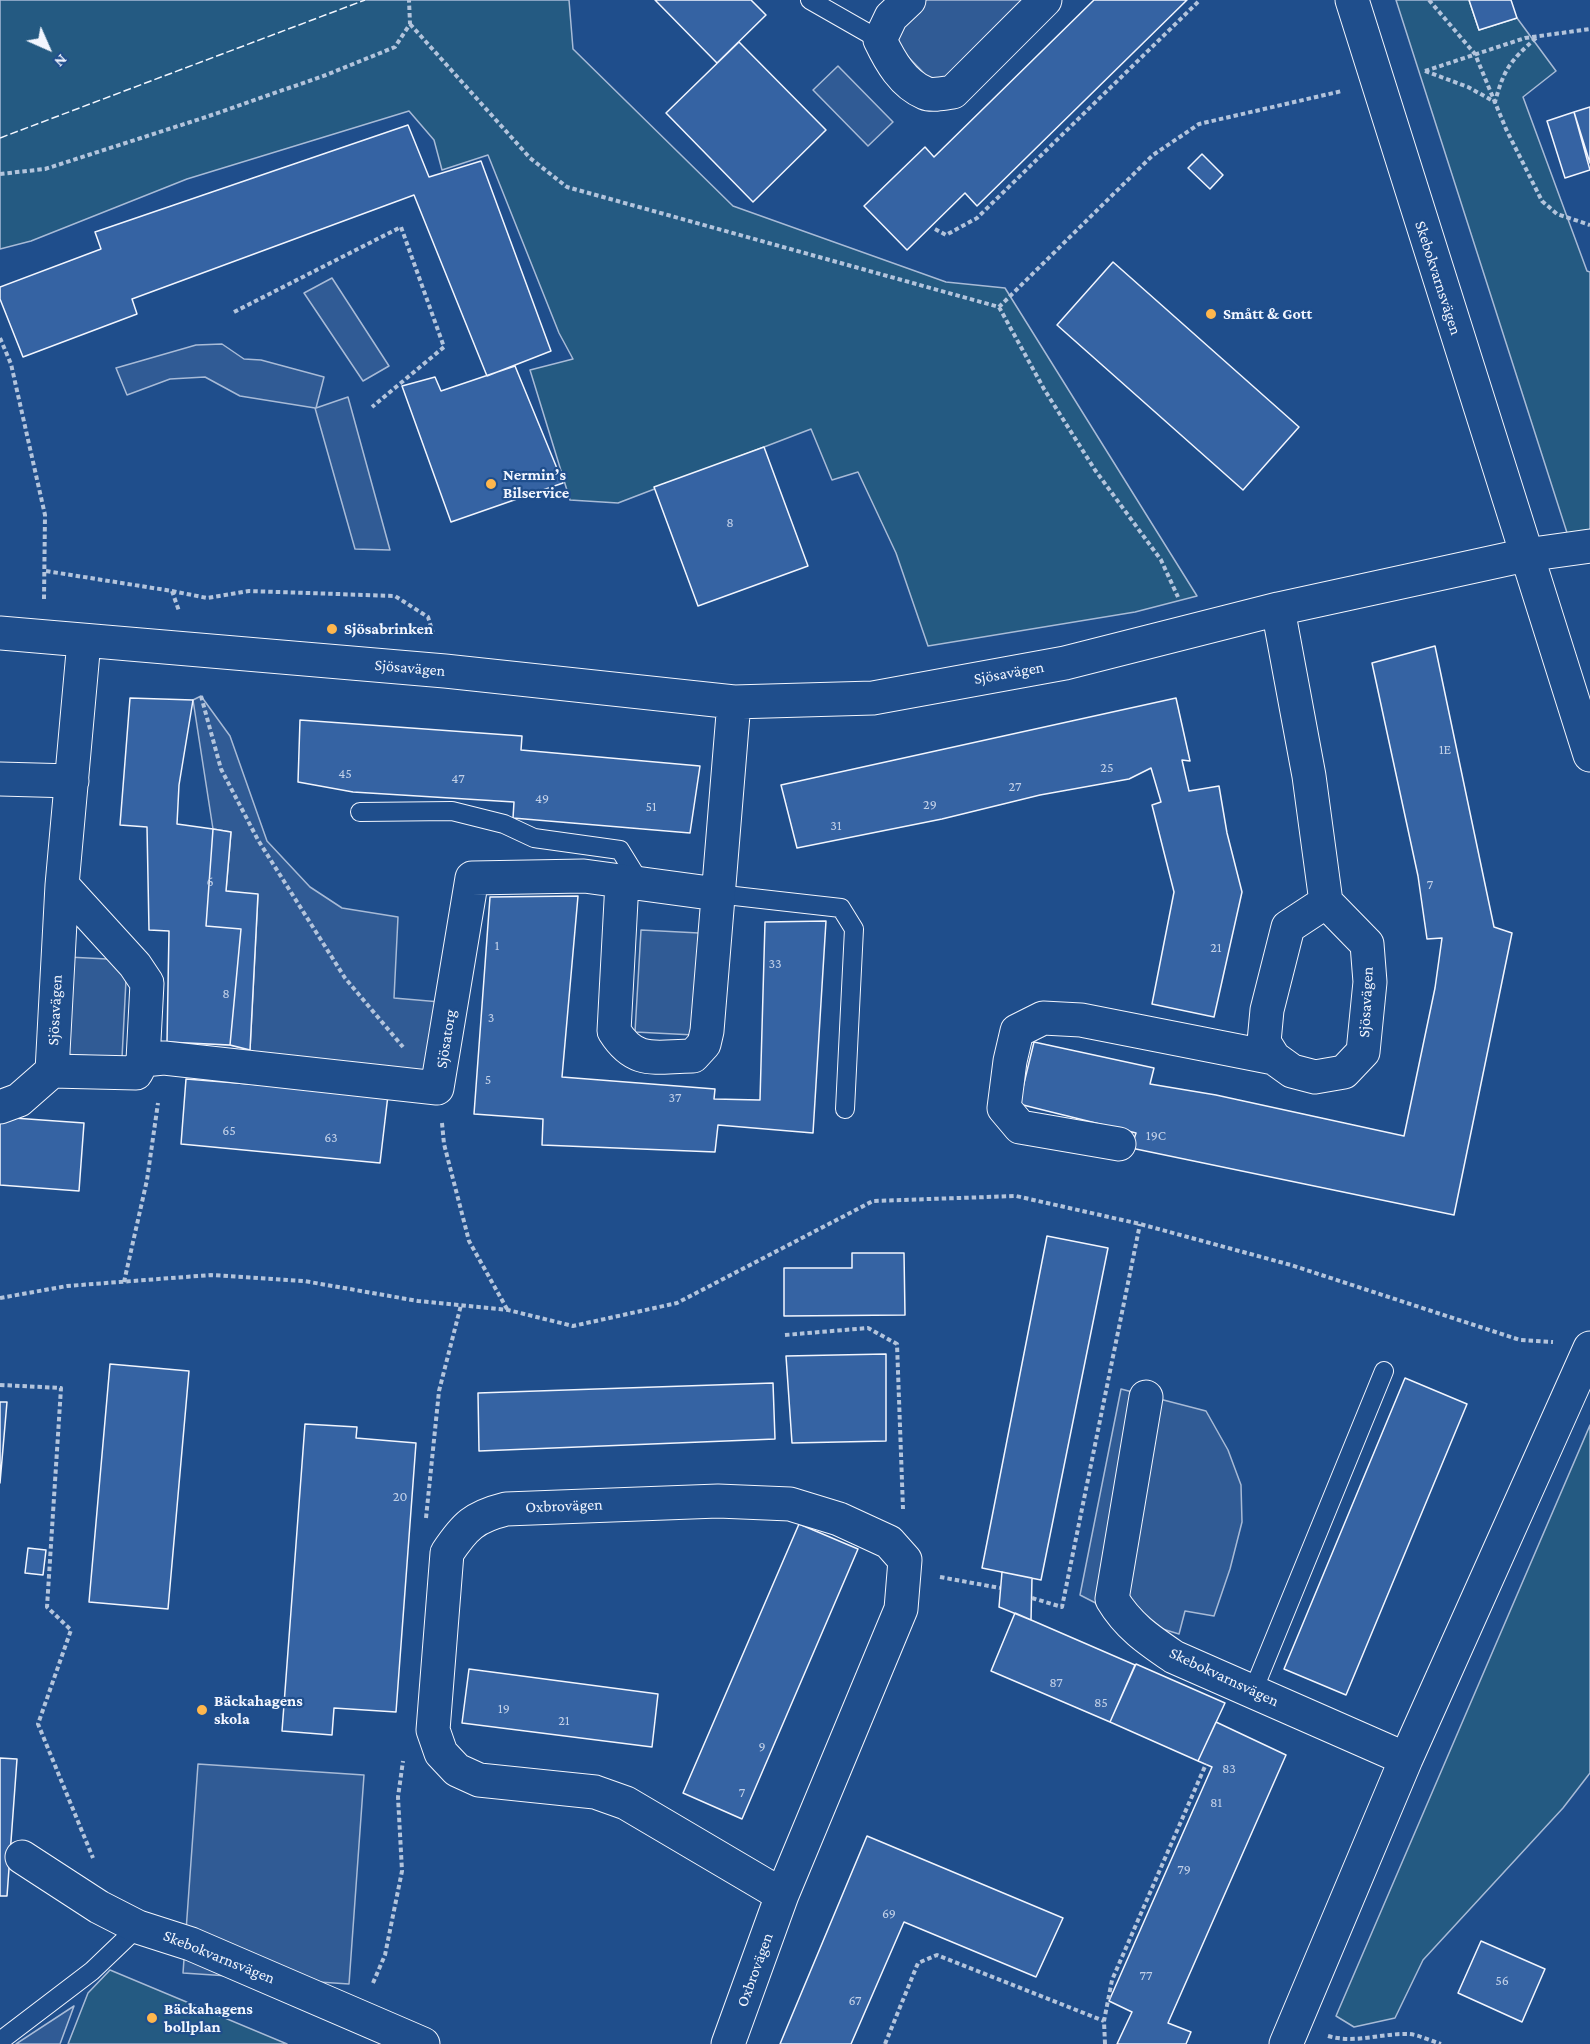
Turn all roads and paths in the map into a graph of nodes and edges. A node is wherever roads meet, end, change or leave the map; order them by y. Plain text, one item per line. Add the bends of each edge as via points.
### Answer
1 (409, 0) edge
2 (810, 0) edge
3 (1045, 0) edge
4 (1200, 0) edge
5 (1352, 0) edge
6 (1429, 0) edge
7 (904, 2) edge
8 (410, 24) junction
9 (1590, 29) edge
10 (1537, 37) junction
11 (880, 40) junction
12 (1475, 54) junction
13 (1377, 82) junction
14 (1495, 102) junction
15 (0, 174) edge
16 (1590, 225) edge
17 (935, 229) dead end
18 (999, 307) junction
19 (234, 312) dead end
20 (0, 338) edge
21 (372, 408) dead end
22 (1590, 546) edge
23 (1526, 555) junction
24 (45, 571) junction
25 (172, 591) junction
26 (1278, 609) junction
27 (181, 617) dead end
28 (1193, 630) junction
29 (0, 633) edge
30 (40, 637) junction
31 (84, 641) junction
32 (444, 671) junction
33 (201, 696) dead end
34 (734, 702) junction
35 (1590, 755) edge
36 (0, 779) edge
37 (72, 781) junction
38 (360, 812) dead end
39 (632, 883) junction
40 (62, 885) junction
41 (717, 894) junction
42 (1326, 902) junction
43 (1274, 1058) junction
44 (153, 1059) junction
45 (52, 1071) junction
46 (438, 1088) junction
47 (0, 1107) edge
48 (845, 1109) dead end
49 (1119, 1144) dead end
50 (1140, 1224) junction
51 (124, 1282) junction
52 (0, 1298) edge
53 (508, 1310) junction
54 (785, 1335) dead end
55 (1558, 1343) dead end
56 (1590, 1348) edge
57 (1384, 1371) dead end
58 (0, 1385) edge
59 (1146, 1397) dead end
60 (905, 1560) junction
61 (1000, 1588) dead end
62 (1032, 1598) dead end
63 (1253, 1691) junction
64 (1406, 1759) junction
65 (1206, 1764) dead end
66 (22, 1857) dead end
67 (782, 1895) junction
68 (99, 1907) junction
69 (138, 1927) junction
70 (1104, 2021) junction
71 (1319, 2033) dead end
72 (0, 2041) edge
73 (423, 2044) edge
74 (728, 2044) edge
75 (885, 2044) edge
76 (1105, 2044) edge
77 (1286, 2044) edge
78 (1441, 2044) edge

1 - 8 path
2 - 11 lane
3 - 11 street via 953,92 927,94 906,80 890,61
4 - 17 path via 977,218 946,235
5 - 13 street, Skebokvarnsvägen
6 - 12 path
7 - 11 street
8 - 15 path via 395,47 326,75 45,169
8 - 18 path via 530,158 567,187
9 - 10 path
10 - 12 path
10 - 14 path via 1502,74
12 - 14 path
12 - 14 path via 1425,71
13 - 18 path via 1199,124 1153,155
13 - 23 street, Skebokvarnsvägen
14 - 16 path via 1542,201 1557,214
18 - 28 path via 1095,470 1161,560
19 - 21 path via 401,227 444,347
20 - 24 path via 11,364 45,515
22 - 23 street
23 - 26 street, Sjösavägen
23 - 35 street, Skebokvarnsvägen
24 - 25 path
24 - 30 path
25 - 27 path
25 - 32 path via 207,598 249,591 395,596 428,617
26 - 28 street, Sjösavägen
26 - 42 street via 1309,776
28 - 34 street, Sjösavägen via 1065,663 873,698
29 - 30 street, Sjösavägen
30 - 31 street, Sjösavägen
31 - 32 street, Sjösavägen
31 - 37 street, Sjösavägen
32 - 34 street, Sjösavägen
33 - 46 path via 220,769 258,840 345,978
34 - 41 street
36 - 37 street
37 - 40 street, Sjösavägen
38 - 39 lane via 452,811 504,824 534,838 620,850
39 - 41 street, Sjösatorg
39 - 41 street via 614,1031 624,1047 640,1056 693,1056 704,1044
39 - 46 street, Sjösatorg via 584,876 472,878
40 - 44 street via 147,983
40 - 45 street, Sjösavägen
41 - 48 lane via 840,908 854,929
42 - 43 street via 1288,927 1267,1010 1264,1042
42 - 43 street, Sjösavägen via 1367,944 1370,982 1363,1052 1344,1072 1315,1077 1292,1071
43 - 49 street, Sjösavägen via 1081,1020 1043,1018 1017,1031 1004,1108 1020,1127
44 - 45 street via 136,1073
44 - 46 street, Sjösatorg
44 - 51 path via 147,1180
45 - 47 street via 19,1100
46 - 53 path via 444,1144 469,1241
50 - 53 path via 1016,1196 873,1201 677,1303 573,1326
50 - 55 path via 1291,1265 1520,1340
50 - 62 path via 1062,1607
51 - 52 path via 67,1286
51 - 53 path via 211,1275 304,1281 418,1301
54 - 60 path via 868,1328 897,1344
56 - 64 street
57 - 63 lane
58 - 68 path via 61,1388 47,1607 71,1630 38,1724 93,1852
59 - 63 street, Skebokvarnsvägen via 1112,1599 1141,1635 1166,1651
60 - 61 path via 921,1573
60 - 67 street, Oxbrovägen via 901,1609
60 - 67 street, Oxbrovägen via 889,1542 839,1519 790,1504 718,1501 506,1509 482,1515 462,1530 447,1553 432,1730 441,1753 457,1770 479,1780 595,1792 626,1803
63 - 64 street, Skebokvarnsvägen
64 - 77 street
65 - 70 path via 1112,1980
66 - 68 street, Skebokvarnsvägen
67 - 74 street, Oxbrovägen
68 - 69 street, Skebokvarnsvägen
69 - 72 lane via 92,1971
69 - 73 street, Skebokvarnsvägen via 201,1948
70 - 75 path via 937,1955 918,1963
70 - 76 path
71 - 78 path via 1339,2040 1410,2034

